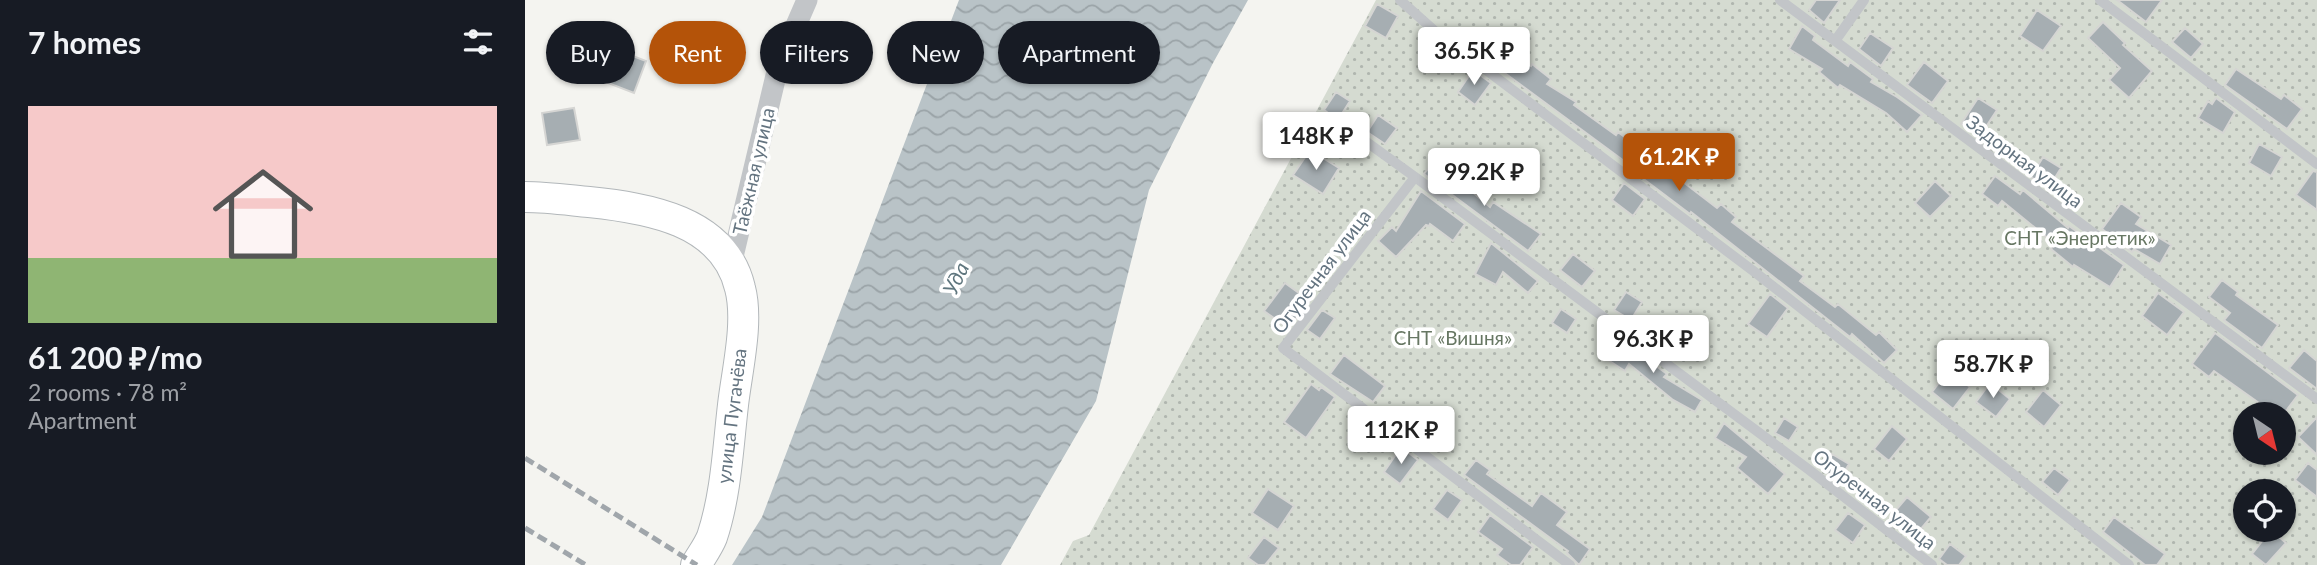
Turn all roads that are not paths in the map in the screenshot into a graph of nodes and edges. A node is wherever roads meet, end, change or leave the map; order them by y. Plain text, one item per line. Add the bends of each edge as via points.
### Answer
1 (807, 0) edge
2 (1400, 0) edge
3 (1780, 0) edge
4 (1864, 0) edge
5 (2101, 0) edge
6 (1835, 41) junction
7 (1350, 130) dead end
8 (2317, 164) edge
9 (1415, 177) junction
10 (525, 197) edge
11 (731, 265) junction
12 (2317, 399) edge
13 (696, 565) edge
14 (1570, 565) edge
15 (1932, 565) edge
16 (2129, 565) edge

1 - 11 street, Таёжная улица via 778,67
2 - 16 lane
3 - 6 lane, Задорная улица
4 - 6 lane
5 - 8 lane
6 - 12 lane, Задорная улица
7 - 9 lane
9 - 14 lane, Огуречная улица via 1283,348
9 - 15 lane, Огуречная улица
10 - 11 street via 633,207 677,220 703,233
11 - 13 street, улица Пугачёва via 743,316 725,479 711,538

